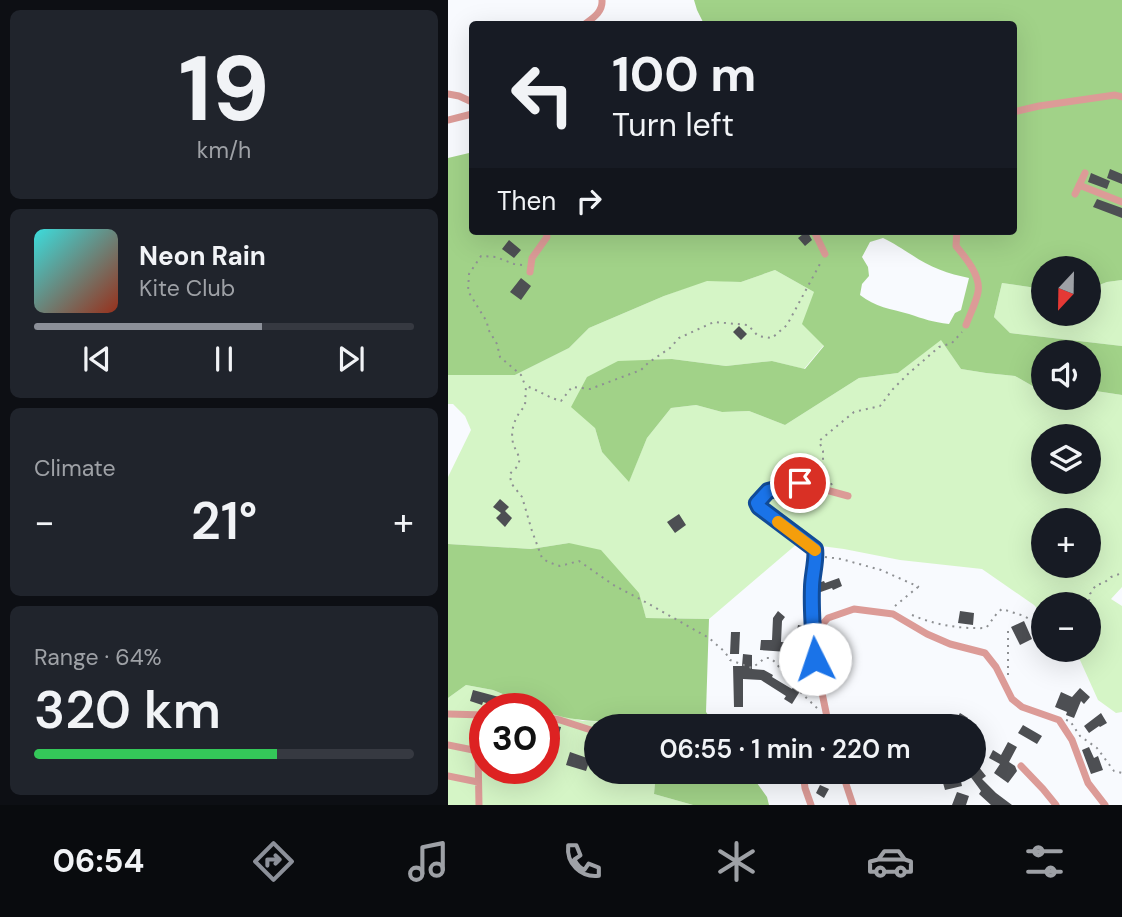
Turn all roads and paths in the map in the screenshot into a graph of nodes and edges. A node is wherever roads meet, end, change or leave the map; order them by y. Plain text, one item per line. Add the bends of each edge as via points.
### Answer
1 (602, 0) edge
2 (588, 21) edge
3 (448, 94) edge
4 (1122, 97) edge
5 (469, 101) edge
6 (1017, 111) edge
7 (469, 115) edge
8 (448, 120) edge
9 (1085, 173) dead end
10 (1079, 186) junction
11 (1075, 194) dead end
12 (1122, 202) edge
13 (547, 235) edge
14 (816, 235) edge
15 (957, 235) edge
16 (825, 254) joint
17 (531, 268) joint
18 (966, 324) joint
19 (526, 386) junction
20 (775, 477) dead end
21 (800, 483) junction
22 (839, 493) junction
23 (848, 496) dead end
24 (817, 556) junction
25 (1122, 573) edge
26 (1091, 592) edge
27 (886, 613) junction
28 (912, 615) dead end
29 (1031, 620) edge
30 (1007, 631) dead end
31 (814, 642) junction
32 (1006, 687) junction
33 (448, 714) edge
34 (824, 714) edge
35 (826, 714) edge
36 (469, 715) edge
37 (560, 720) edge
38 (1059, 720) junction
39 (584, 728) edge
40 (448, 745) edge
41 (469, 749) edge
42 (1021, 766) dead end
43 (1122, 773) edge
44 (448, 776) edge
45 (469, 780) edge
46 (478, 784) edge
47 (804, 784) edge
48 (846, 784) edge
49 (479, 805) edge
50 (811, 805) edge
51 (853, 805) edge
52 (1056, 805) edge
53 (1105, 805) edge

1 - 2 street via 599,11
3 - 5 street
4 - 6 street
7 - 8 street
9 - 10 street
10 - 11 street
10 - 12 street
13 - 17 street
14 - 16 street
15 - 18 street via 956,246 968,260 979,290
16 - 19 path via 787,326 772,338 758,336 748,325 714,322 679,338 641,370 590,389 572,387 561,401
17 - 19 path via 481,256 468,284 500,357 521,375
18 - 22 path via 960,336 939,347 908,374 880,406 854,412 819,441 823,471
19 - 34 path via 525,406 517,413 513,428 519,461 510,474 523,497 542,558 560,566 579,561 709,638 730,660 752,668 771,658
20 - 21 street
21 - 22 street
21 - 24 street via 768,491 757,503 815,549
22 - 23 street
24 - 27 path via 881,570 919,587
24 - 31 street via 812,591
25 - 26 path
27 - 31 street via 854,609 839,613 819,628
27 - 32 street via 950,644 985,653
28 - 29 path via 966,628 986,628 1002,609
30 - 32 path
31 - 35 street
32 - 38 street via 1022,707
33 - 36 street
37 - 39 street
38 - 43 path via 1070,721 1114,771
38 - 53 street via 1088,783
40 - 41 street
42 - 52 street
44 - 45 street
46 - 49 street
47 - 50 street
48 - 51 street

